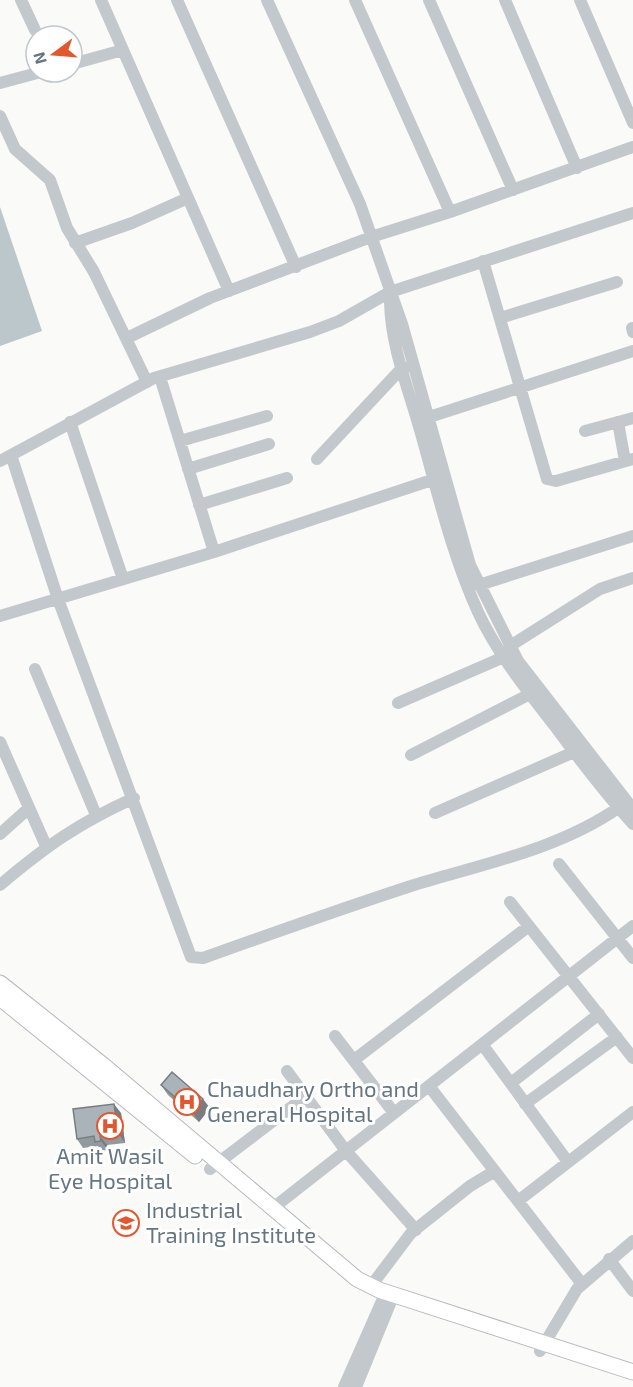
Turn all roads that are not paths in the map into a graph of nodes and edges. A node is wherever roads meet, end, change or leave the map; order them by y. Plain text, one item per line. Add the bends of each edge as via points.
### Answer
1 (21, 0) edge
2 (101, 0) edge
3 (177, 0) edge
4 (267, 0) edge
5 (355, 0) edge
6 (429, 0) edge
7 (504, 0) edge
8 (580, 0) edge
9 (32, 24) edge
10 (123, 50) junction
11 (84, 61) edge
12 (24, 77) edge
13 (0, 83) edge
14 (0, 116) edge
15 (633, 123) edge
16 (633, 147) edge
17 (577, 168) junction
18 (513, 190) junction
19 (188, 198) junction
20 (450, 212) junction
21 (633, 213) edge
22 (371, 237) junction
23 (75, 243) junction
24 (483, 261) junction
25 (296, 267) junction
26 (617, 282) dead end
27 (229, 291) junction
28 (390, 292) junction
29 (500, 318) junction
30 (127, 338) junction
31 (633, 351) edge
32 (413, 365) junction
33 (401, 369) junction
34 (160, 376) junction
35 (147, 382) junction
36 (520, 388) junction
37 (267, 416) dead end
38 (633, 418) edge
39 (423, 420) junction
40 (70, 422) junction
41 (618, 422) junction
42 (585, 431) dead end
43 (180, 441) junction
44 (269, 444) dead end
45 (5, 458) edge
46 (317, 459) dead end
47 (629, 460) edge
48 (188, 469) junction
49 (440, 477) junction
50 (287, 478) dead end
51 (199, 505) junction
52 (633, 537) edge
53 (214, 552) junction
54 (633, 578) edge
55 (123, 579) junction
56 (479, 585) junction
57 (58, 599) junction
58 (0, 616) edge
59 (507, 652) junction
60 (35, 669) dead end
61 (530, 694) junction
62 (398, 703) dead end
63 (0, 742) edge
64 (574, 752) junction
65 (411, 755) dead end
66 (134, 798) junction
67 (632, 807) edge
68 (29, 808) junction
69 (618, 808) junction
70 (435, 813) dead end
71 (96, 815) junction
72 (633, 825) edge
73 (0, 833) edge
74 (46, 846) junction
75 (560, 864) dead end
76 (0, 885) edge
77 (510, 902) dead end
78 (529, 926) junction
79 (633, 926) edge
80 (617, 938) junction
81 (633, 958) edge
82 (568, 976) junction
83 (0, 983) edge
84 (0, 998) edge
85 (599, 1014) junction
86 (335, 1036) dead end
87 (617, 1037) junction
88 (482, 1044) junction
89 (633, 1058) edge
90 (354, 1060) junction
91 (287, 1071) dead end
92 (511, 1083) junction
93 (429, 1086) junction
94 (306, 1096) junction
95 (525, 1104) junction
96 (633, 1112) edge
97 (394, 1113) junction
98 (346, 1151) junction
99 (568, 1162) junction
100 (214, 1165) junction
101 (495, 1171) junction
102 (518, 1201) junction
103 (273, 1208) junction
104 (416, 1230) junction
105 (633, 1241) edge
106 (609, 1259) junction
107 (582, 1284) junction
108 (633, 1291) edge
109 (385, 1295) junction
110 (543, 1348) junction
111 (633, 1372) edge
112 (633, 1382) edge
113 (344, 1387) edge
114 (356, 1387) edge

1 - 9 street
2 - 10 street
3 - 25 street
4 - 22 street via 360,204
5 - 20 street
6 - 18 street
7 - 17 street
8 - 15 street
10 - 11 street
10 - 19 street
12 - 13 street
14 - 23 street via 15,149 50,180
16 - 17 street
17 - 18 street
18 - 20 street
19 - 23 street
19 - 27 street
20 - 22 street
21 - 24 street
22 - 25 street
22 - 28 street
23 - 30 street
24 - 28 street
24 - 29 street
25 - 27 street
26 - 29 street
27 - 30 street
28 - 32 street
28 - 33 street via 390,326
28 - 34 street via 339,321 310,332
29 - 36 street
30 - 35 street
31 - 36 street
32 - 33 street
32 - 39 street
33 - 39 street
33 - 46 street
34 - 35 street
34 - 43 street
35 - 40 street
36 - 39 street
36 - 47 street via 547,479 556,481
37 - 43 street
38 - 41 street
39 - 49 street
40 - 45 street
40 - 55 street
41 - 42 street
41 - 47 street
43 - 48 street
44 - 48 street
45 - 57 street
48 - 51 street
49 - 53 street
49 - 56 street
49 - 59 street via 478,612
50 - 51 street
51 - 53 street
52 - 56 street
53 - 55 street
54 - 59 street via 600,589
55 - 57 street
56 - 59 street
57 - 58 street
57 - 66 street
59 - 61 street
59 - 62 street
59 - 67 street
60 - 71 street
61 - 64 street
61 - 65 street
63 - 68 street
64 - 69 street
64 - 70 street
66 - 69 street via 188,951 197,959 553,842 593,825
66 - 71 street
68 - 73 street
68 - 74 street
69 - 72 street
71 - 74 street
74 - 76 street
75 - 80 street
77 - 78 street
78 - 82 street
78 - 90 street
79 - 80 street
80 - 81 street
80 - 82 street
82 - 85 street
82 - 88 street
83 - 100 main road
84 - 100 main road
85 - 87 street
85 - 92 street
86 - 90 street
87 - 89 street
87 - 95 street
88 - 92 street
88 - 93 street
90 - 97 street
91 - 94 street
92 - 95 street
93 - 97 street
93 - 101 street
94 - 98 street
94 - 100 street
95 - 99 street
96 - 99 street
97 - 98 street
98 - 103 street
98 - 104 street
99 - 102 street
100 - 103 main road
100 - 109 main road via 351,1286
101 - 102 street
101 - 104 street
102 - 107 street
103 - 109 main road via 357,1279
104 - 109 street
105 - 106 street
106 - 107 street
106 - 108 street
107 - 110 street
109 - 110 main road
109 - 113 street
109 - 114 street
110 - 111 main road
110 - 112 main road

